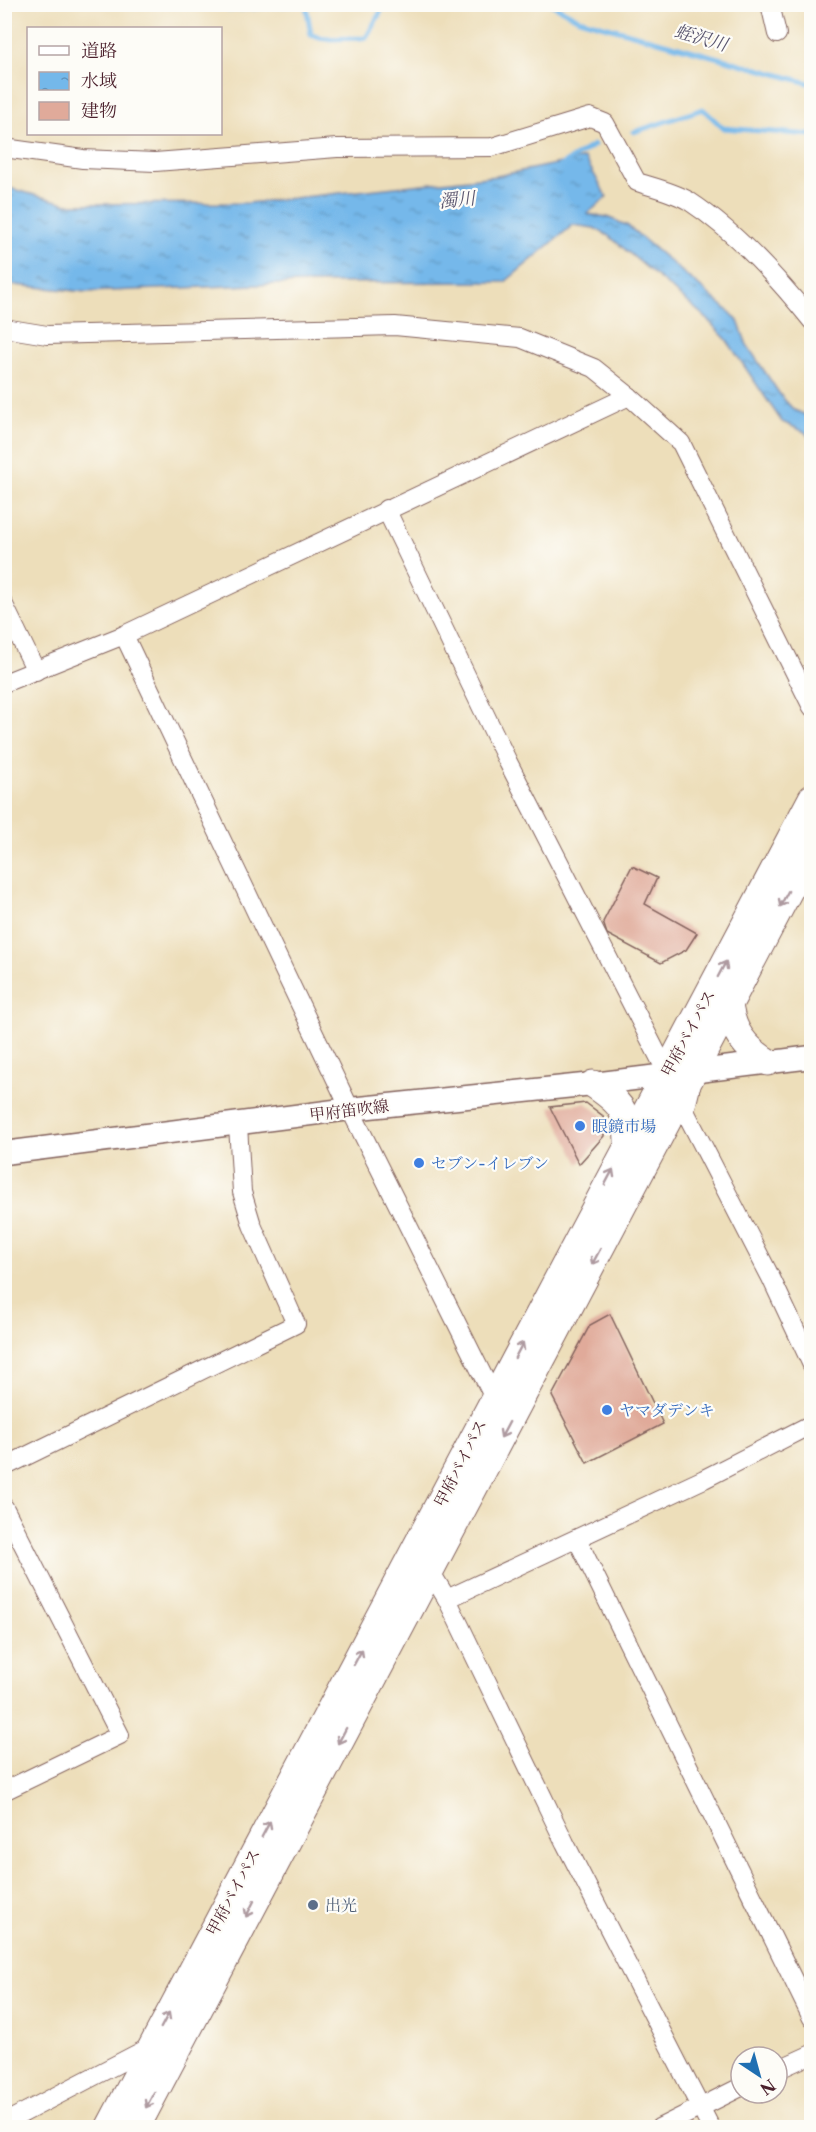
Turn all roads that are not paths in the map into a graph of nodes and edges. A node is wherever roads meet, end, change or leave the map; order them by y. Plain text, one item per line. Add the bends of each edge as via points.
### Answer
1 (770, 4) edge
2 (777, 34) dead end
3 (4, 148) edge
4 (812, 321) edge
5 (4, 328) edge
6 (629, 396) junction
7 (386, 508) junction
8 (4, 605) edge
9 (124, 635) junction
10 (36, 671) junction
11 (9, 682) edge
12 (812, 707) edge
13 (812, 798) edge
14 (812, 847) edge
15 (729, 1003) junction
16 (812, 1056) edge
17 (768, 1062) junction
18 (694, 1071) junction
19 (667, 1072) junction
20 (593, 1084) junction
21 (350, 1109) junction
22 (238, 1125) junction
23 (628, 1141) junction
24 (4, 1153) edge
25 (812, 1365) edge
26 (494, 1398) junction
27 (812, 1424) edge
28 (4, 1467) edge
29 (4, 1508) edge
30 (576, 1539) junction
31 (423, 1567) junction
32 (447, 1599) junction
33 (4, 1791) edge
34 (812, 2018) edge
35 (152, 2046) junction
36 (812, 2054) edge
37 (789, 2065) edge
38 (729, 2093) edge
39 (700, 2107) junction
40 (4, 2123) edge
41 (109, 2127) edge
42 (136, 2127) edge
43 (659, 2127) edge
44 (711, 2127) edge

1 - 2 street
3 - 4 street via 83,159 155,162 337,148 492,147 590,117 605,123 636,182 688,201 738,241 785,287
5 - 6 street via 47,335 395,326 520,338 594,368
6 - 7 street
6 - 12 street via 681,443
7 - 9 street
7 - 19 street via 508,762
8 - 10 street
9 - 10 street
9 - 21 street
10 - 11 street
19 -> 13 highway, 甲府バイパス
14 -> 15 highway, 甲府バイパス
15 - 17 highway via 740,1038 752,1053
15 - 18 highway, 甲府バイパス
16 - 17 main road, 甲府笛吹線
17 - 18 main road, 甲府笛吹線
18 - 19 main road, 甲府笛吹線
18 - 25 street via 685,1112
18 -> 31 highway, 甲府バイパス
19 - 20 main road, 甲府笛吹線
19 - 23 highway, 甲府バイパス
20 - 21 main road, 甲府笛吹線
20 - 23 highway via 608,1095 628,1120
21 - 22 main road, 甲府笛吹線
21 - 26 street
22 - 24 main road, 甲府笛吹線
22 - 28 street via 242,1192 252,1225 296,1323
26 -> 23 highway, 甲府バイパス
26 - 31 highway, 甲府バイパス
27 - 30 street
29 - 33 street via 120,1734
30 - 32 street
30 - 34 street
31 - 32 street
35 -> 31 highway, 甲府バイパス via 398,1583
31 -> 42 highway, 甲府バイパス via 409,1611
32 - 39 street via 565,1843
35 - 40 street
35 - 41 highway, 甲府バイパス
36 - 37 street
38 - 39 street
39 - 43 street
39 - 44 street

